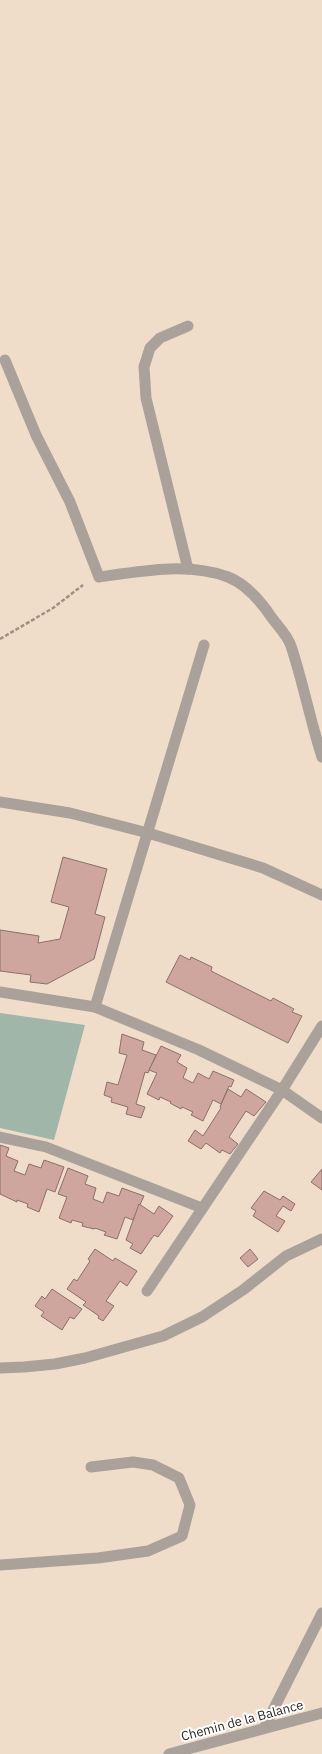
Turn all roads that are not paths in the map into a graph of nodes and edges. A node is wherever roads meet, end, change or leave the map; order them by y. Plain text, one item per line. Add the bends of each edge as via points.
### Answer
1 (188, 326) dead end
2 (5, 360) dead end
3 (188, 569) junction
4 (204, 645) dead end
5 (322, 756) edge
6 (0, 802) edge
7 (148, 833) junction
8 (322, 896) edge
9 (0, 992) edge
10 (95, 1007) junction
11 (322, 1026) edge
12 (282, 1090) junction
13 (322, 1118) edge
14 (0, 1137) edge
15 (202, 1208) junction
16 (322, 1239) edge
17 (147, 1292) dead end
18 (0, 1368) edge
19 (91, 1467) dead end
20 (0, 1565) edge
21 (322, 1613) edge
22 (322, 1713) edge
23 (264, 1728) junction
24 (168, 1754) edge

1 - 3 street via 160,338 150,348 144,367 146,398
2 - 3 street via 36,435 70,502 99,577 132,572
3 - 5 street via 229,577 248,589 268,611 290,644
4 - 7 street
6 - 7 street via 70,813
7 - 8 street via 263,868
7 - 10 street
9 - 10 street
10 - 12 street via 199,1050
11 - 12 street
12 - 13 street
12 - 15 street
14 - 15 street via 46,1147
15 - 17 street
16 - 18 street via 286,1256 243,1290 202,1317 163,1336 55,1364
19 - 20 street via 133,1462 152,1465 179,1478 190,1505 182,1536 148,1551 98,1558
21 - 23 street
22 - 23 street, Chemin de la Balance
23 - 24 street, Chemin de la Balance

